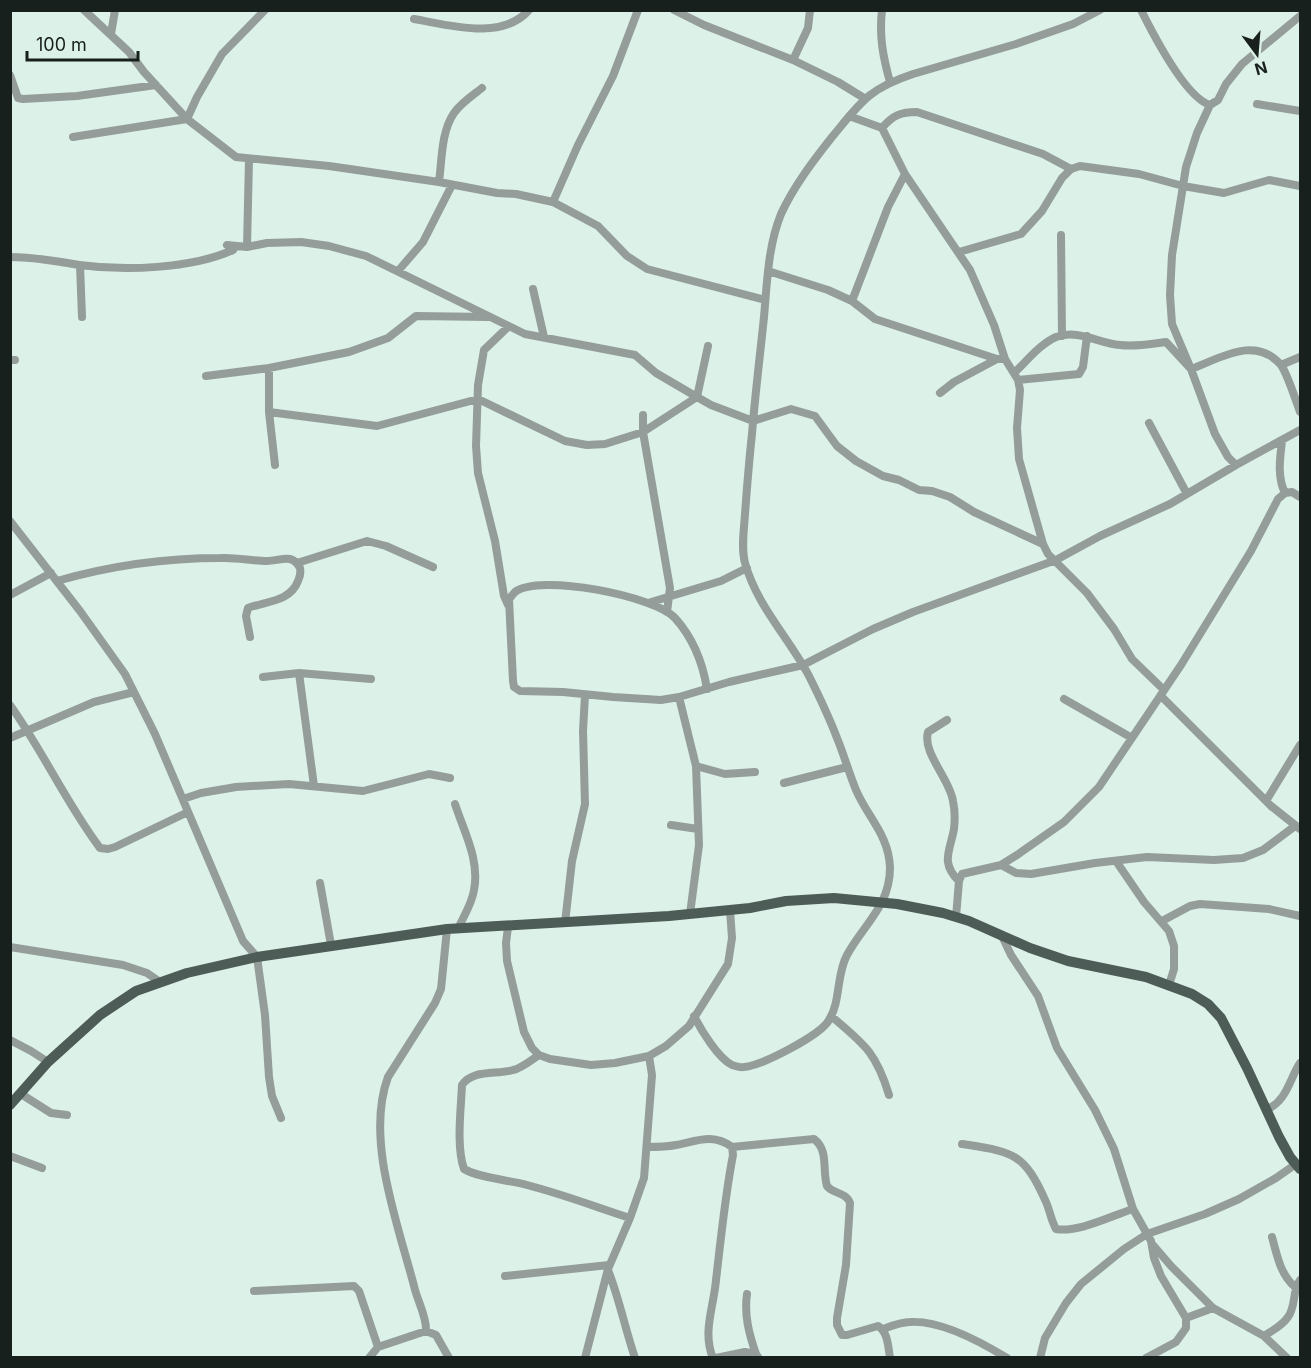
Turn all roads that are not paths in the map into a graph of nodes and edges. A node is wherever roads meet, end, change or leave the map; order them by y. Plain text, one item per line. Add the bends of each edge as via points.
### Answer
1 (84, 10) edge
2 (115, 10) edge
3 (265, 10) edge
4 (529, 10) edge
5 (638, 10) edge
6 (674, 10) edge
7 (810, 10) edge
8 (882, 10) edge
9 (1100, 10) edge
10 (1141, 10) edge
11 (1300, 16) edge
12 (414, 19) dead end
13 (111, 34) junction
14 (793, 60) junction
15 (10, 75) edge
16 (890, 82) junction
17 (156, 85) junction
18 (482, 88) dead end
19 (864, 98) junction
20 (1257, 104) dead end
21 (1210, 105) junction
22 (1300, 111) edge
23 (849, 116) junction
24 (187, 119) junction
25 (882, 128) junction
26 (73, 137) dead end
27 (249, 159) junction
28 (1071, 169) junction
29 (905, 174) junction
30 (439, 182) junction
31 (452, 185) junction
32 (1183, 186) junction
33 (1300, 186) edge
34 (553, 202) junction
35 (1061, 235) dead end
36 (247, 247) junction
37 (959, 252) junction
38 (10, 257) edge
39 (80, 265) junction
40 (398, 271) junction
41 (768, 271) junction
42 (533, 289) dead end
43 (765, 300) junction
44 (852, 302) junction
45 (82, 317) dead end
46 (492, 317) junction
47 (508, 327) junction
48 (1062, 336) junction
49 (1087, 336) junction
50 (544, 337) junction
51 (708, 346) dead end
52 (1300, 357) edge
53 (1001, 359) junction
54 (1281, 365) junction
55 (269, 368) junction
56 (1191, 369) junction
57 (206, 376) dead end
58 (1016, 377) junction
59 (940, 393) dead end
60 (697, 398) junction
61 (478, 399) junction
62 (269, 412) junction
63 (1300, 412) edge
64 (643, 416) dead end
65 (753, 421) junction
66 (1149, 423) dead end
67 (1300, 430) edge
68 (643, 432) junction
69 (1282, 441) junction
70 (275, 465) dead end
71 (1236, 465) junction
72 (1285, 493) junction
73 (1187, 494) junction
74 (1300, 498) edge
75 (10, 521) edge
76 (1043, 544) junction
77 (1056, 560) junction
78 (297, 563) junction
79 (433, 567) dead end
80 (747, 568) junction
81 (51, 573) junction
82 (57, 581) junction
83 (10, 595) edge
84 (669, 597) junction
85 (648, 603) junction
86 (509, 606) junction
87 (667, 612) junction
88 (250, 638) dead end
89 (803, 665) junction
90 (299, 674) junction
91 (263, 676) dead end
92 (371, 679) dead end
93 (707, 689) junction
94 (134, 692) junction
95 (1162, 693) junction
96 (585, 695) junction
97 (678, 698) junction
98 (1065, 699) dead end
99 (10, 705) edge
100 (947, 720) dead end
101 (28, 731) junction
102 (10, 738) edge
103 (1132, 738) junction
104 (1300, 745) edge
105 (696, 766) junction
106 (847, 767) junction
107 (755, 772) dead end
108 (450, 778) dead end
109 (784, 783) dead end
110 (314, 786) junction
111 (183, 799) junction
112 (1266, 801) junction
113 (454, 804) dead end
114 (188, 813) junction
115 (671, 825) dead end
116 (1298, 827) edge
117 (698, 829) junction
118 (1116, 861) junction
119 (1001, 865) junction
120 (959, 880) junction
121 (320, 883) dead end
122 (883, 903) junction
123 (730, 910) junction
124 (690, 914) junction
125 (1300, 916) edge
126 (956, 917) junction
127 (1162, 921) junction
128 (565, 923) junction
129 (508, 927) junction
130 (452, 929) junction
131 (1002, 936) junction
132 (243, 941) junction
133 (331, 945) junction
134 (10, 947) edge
135 (257, 957) junction
136 (235, 961) junction
137 (160, 982) junction
138 (1169, 985) junction
139 (694, 1016) junction
140 (831, 1016) junction
141 (10, 1040) edge
142 (539, 1055) junction
143 (649, 1056) junction
144 (48, 1062) junction
145 (1300, 1063) edge
146 (21, 1094) junction
147 (889, 1095) dead end
148 (10, 1105) edge
149 (1266, 1110) junction
150 (67, 1115) dead end
151 (281, 1118) dead end
152 (962, 1144) dead end
153 (647, 1147) junction
154 (732, 1147) junction
155 (10, 1156) edge
156 (1298, 1166) edge
157 (42, 1168) dead end
158 (1133, 1209) junction
159 (630, 1218) junction
160 (1149, 1237) junction
161 (1272, 1237) dead end
162 (608, 1267) junction
163 (506, 1276) dead end
164 (1298, 1283) edge
165 (254, 1291) dead end
166 (747, 1294) dead end
167 (1213, 1308) junction
168 (1186, 1318) junction
169 (883, 1329) junction
170 (426, 1331) junction
171 (1264, 1336) junction
172 (378, 1347) junction
173 (757, 1356) edge
174 (369, 1358) edge
175 (449, 1358) edge
176 (585, 1358) edge
177 (635, 1358) edge
178 (714, 1358) edge
179 (890, 1358) edge
180 (1007, 1358) edge
181 (1040, 1358) edge
182 (1146, 1358) edge
183 (1287, 1358) edge

1 - 13 street
2 - 13 street
3 - 24 street via 222,54
4 - 12 street via 517,22 487,28
5 - 34 street via 613,76
6 - 14 street
7 - 14 street via 808,28
8 - 16 street via 882,55
9 - 16 street via 1016,44
10 - 21 street via 1187,86 1202,103
11 - 21 street via 1242,64 1218,100
13 - 17 street
14 - 19 street
15 - 17 street via 18,99
16 - 19 street
17 - 24 street
18 - 30 street via 454,113 448,126
19 - 23 street
20 - 22 street
21 - 32 street via 1192,148
23 - 25 street
23 - 41 street via 793,190 772,242
24 - 26 street
24 - 27 street via 236,156
25 - 28 street via 900,112 917,112 1043,154
25 - 29 street
27 - 30 street
27 - 36 street
28 - 32 street via 1080,166 1117,170
28 - 37 street via 1021,234
29 - 37 street
29 - 44 street via 888,207
30 - 31 street
31 - 34 street
31 - 40 street via 423,242
32 - 33 street via 1224,193 1269,180
32 - 56 street via 1170,294 1172,324
34 - 43 street via 598,226 627,256 647,269
35 - 48 street
36 - 39 street via 227,245 232,250 203,261 124,269
36 - 40 street via 301,242 329,246 366,256
37 - 53 street via 983,299
38 - 39 street
39 - 45 street
40 - 46 street
41 - 43 street
41 - 44 street via 811,283
42 - 50 street
43 - 65 street
44 - 53 street via 874,319
46 - 47 street
46 - 55 street via 416,316 372,345
47 - 50 street
47 - 61 street via 484,350
48 - 49 street
48 - 58 street via 1040,349
49 - 56 street via 1118,345 1166,342
49 - 58 street via 1083,367 1078,374
50 - 60 street via 635,355
51 - 60 street
52 - 54 street
53 - 58 street
53 - 59 street
54 - 56 street via 1260,349 1241,350
54 - 63 street
55 - 57 street
55 - 62 street
56 - 71 street via 1215,434
58 - 76 street via 1020,390 1019,459
60 - 65 street
60 - 68 street
61 - 62 street via 376,426
61 - 68 street via 565,441 605,444
61 - 86 street via 478,473
62 - 70 street
64 - 68 street
65 - 76 street via 791,409 815,416 837,446 856,461 919,490 950,497
65 - 80 street via 744,530
66 - 73 street
67 - 69 street
68 - 84 street
69 - 71 street
69 - 72 street via 1279,460
71 - 73 street
72 - 74 street via 1292,492
72 - 95 street
73 - 77 street
75 - 81 street
76 - 77 street
77 - 89 street via 913,612
77 - 95 street via 1087,593 1132,659
78 - 79 street via 367,541
78 - 82 street via 291,559 177,560 117,567
78 - 88 street via 301,574 295,589 246,611
80 - 84 street via 721,581
80 - 89 street via 765,608
81 - 82 street
81 - 83 street
82 - 94 street
84 - 85 street
84 - 87 street
85 - 86 street via 609,592 536,585 515,592
85 - 87 street
86 - 96 street via 514,687 520,691
87 - 93 street via 697,652
89 - 93 street
89 - 106 street
90 - 91 street
90 - 92 street
90 - 110 street
93 - 97 street
94 - 101 street via 94,702
94 - 111 street
95 - 103 street
95 - 112 street
96 - 97 street via 642,700
96 - 128 street via 585,804 572,861
97 - 105 street
98 - 103 street
99 - 101 street
100 - 120 street via 928,732 926,739 952,794 954,827 948,866
101 - 102 street
101 - 114 street via 100,848 115,847
103 - 119 street via 1083,804 1046,836
104 - 112 street
105 - 107 street via 725,774
105 - 117 street
106 - 109 street
106 - 122 street via 887,848 890,870
108 - 110 street via 429,774 363,791
110 - 111 street via 236,787
111 - 114 street
112 - 116 street
113 - 130 street via 473,854 476,880 474,892
114 - 132 street
115 - 117 street
116 - 118 street via 1243,858 1147,857
117 - 124 street
118 - 119 street via 1031,874 1016,873
118 - 127 street
119 - 120 street via 966,872
120 - 126 street
121 - 133 street
122 - 123 main road via 815,899
122 - 126 main road
122 - 140 street via 841,967
123 - 124 main road
123 - 139 street via 732,938 728,964
124 - 128 main road
125 - 127 street via 1269,909 1200,904
126 - 131 main road
127 - 138 street via 1174,946
128 - 129 main road
129 - 130 main road
129 - 142 street via 507,961 524,1032
130 - 133 main road
130 - 170 street via 441,989 388,1077 381,1117 383,1163
131 - 138 main road via 1068,961
131 - 158 street via 1038,996 1057,1048 1114,1149
132 - 135 street
132 - 136 street via 243,953
133 - 135 main road
134 - 137 street via 123,965
135 - 136 main road
135 - 151 street via 269,1077
136 - 137 main road
137 - 144 main road via 130,995 100,1015
138 - 149 main road via 1208,1004 1221,1018
139 - 140 street via 728,1062 745,1068 802,1042 820,1031
139 - 143 street via 689,1026
140 - 147 street via 868,1049
141 - 144 street
142 - 143 street via 591,1065
142 - 159 street via 513,1070 474,1075 462,1085 464,1168
143 - 153 street via 652,1075
144 - 146 main road
145 - 149 street via 1282,1098
146 - 148 main road
146 - 150 street via 51,1113
149 - 156 main road
152 - 158 street via 1007,1153 1021,1160 1041,1191 1056,1229 1077,1228
153 - 154 street via 712,1138
153 - 159 street via 644,1178
154 - 169 street via 814,1139 821,1144 827,1186 850,1203 838,1331 847,1335 878,1326
154 - 178 street via 708,1334
155 - 157 street
156 - 160 street via 1239,1199
158 - 160 street
159 - 162 street
160 - 167 street via 1171,1266
160 - 168 street via 1161,1276
160 - 181 street via 1124,1249 1082,1284 1045,1338
161 - 164 street via 1282,1270 1288,1280
162 - 163 street
162 - 176 street
162 - 177 street
164 - 171 street via 1290,1316
165 - 172 street via 354,1287 359,1291
166 - 173 street via 749,1335
167 - 168 street
167 - 171 street
168 - 182 street via 1186,1328 1176,1342
169 - 179 street
169 - 180 street via 924,1322 977,1341
170 - 172 street
170 - 175 street via 436,1335
171 - 183 street
172 - 174 street
173 - 178 street via 745,1352

